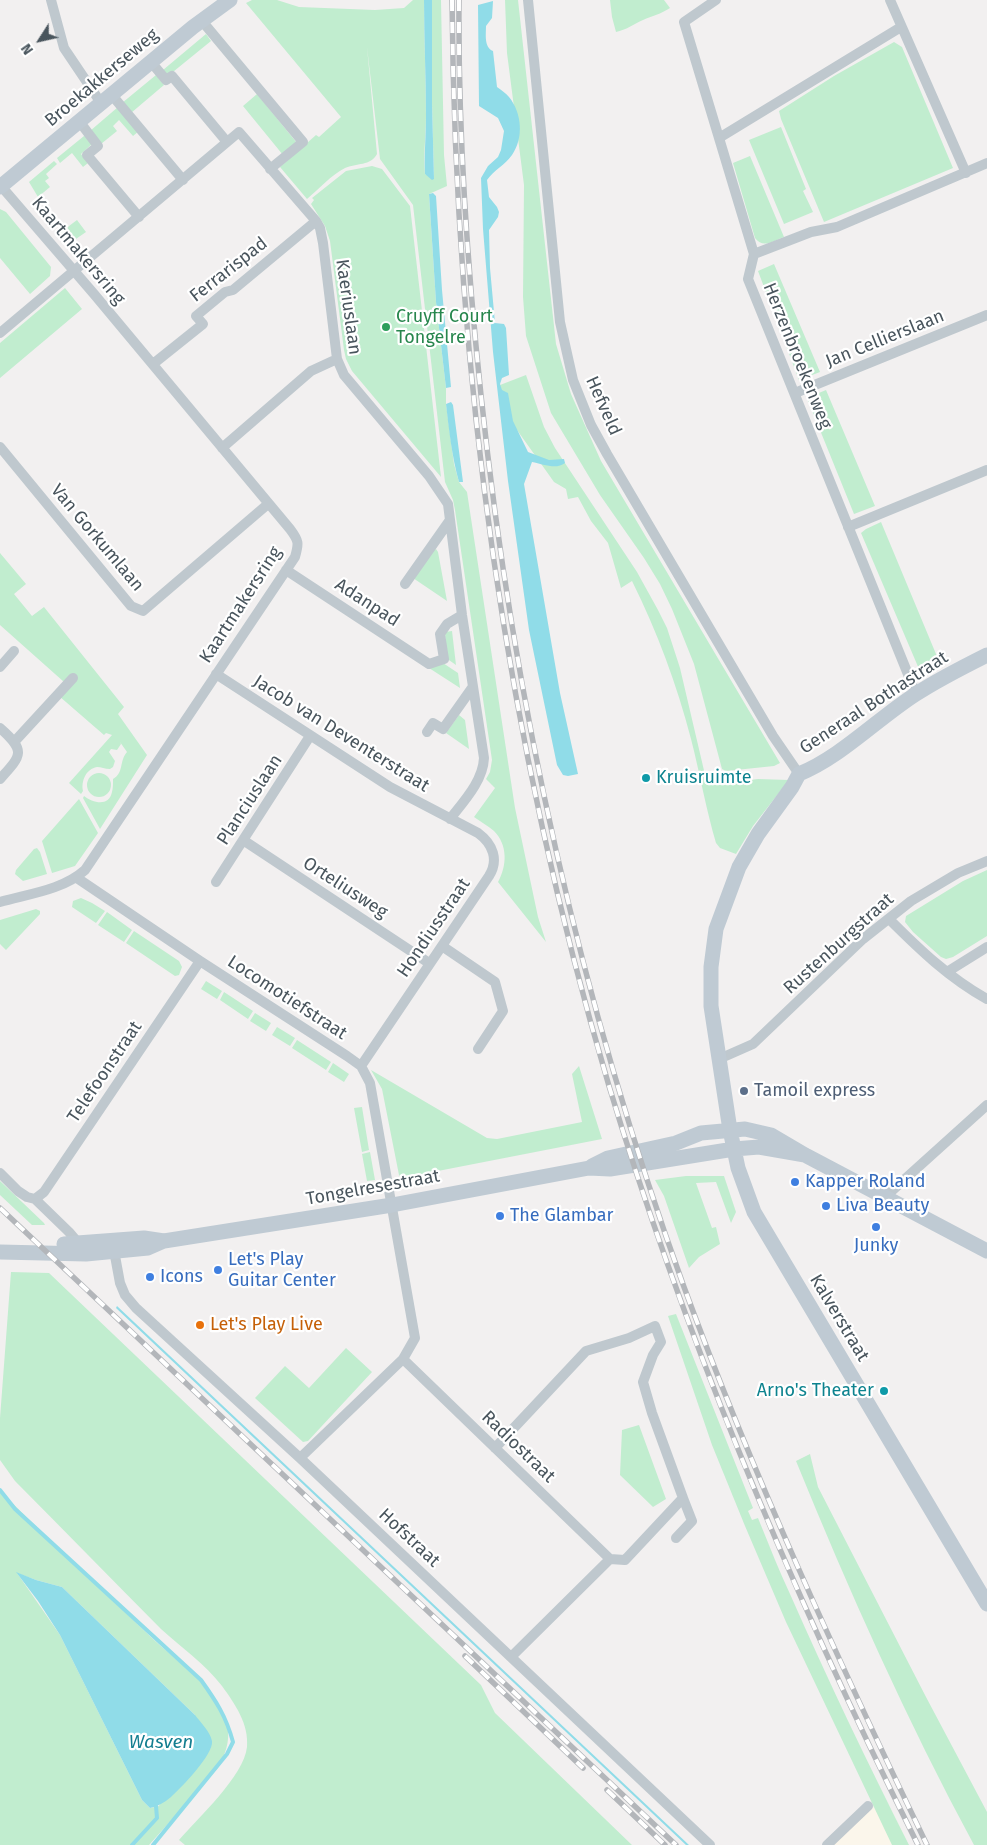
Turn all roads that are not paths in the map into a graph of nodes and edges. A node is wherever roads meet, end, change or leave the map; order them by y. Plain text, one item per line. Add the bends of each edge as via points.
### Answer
1 (51, 0) edge
2 (230, 0) edge
3 (528, 0) edge
4 (716, 0) edge
5 (890, 0) edge
6 (202, 20) junction
7 (901, 26) junction
8 (151, 62) junction
9 (106, 98) junction
10 (79, 121) junction
11 (719, 138) junction
12 (227, 142) junction
13 (987, 164) edge
14 (270, 169) junction
15 (966, 173) junction
16 (183, 180) junction
17 (0, 186) edge
18 (139, 218) junction
19 (316, 221) junction
20 (754, 254) junction
21 (75, 272) junction
22 (987, 315) edge
23 (0, 333) edge
24 (337, 358) junction
25 (152, 364) junction
26 (795, 393) junction
27 (0, 447) edge
28 (222, 448) junction
29 (987, 470) edge
30 (268, 504) junction
31 (450, 520) junction
32 (848, 527) junction
33 (286, 570) junction
34 (406, 584) dead end
35 (462, 615) junction
36 (14, 650) dead end
37 (987, 655) edge
38 (0, 667) edge
39 (216, 674) junction
40 (73, 678) dead end
41 (472, 688) junction
42 (916, 694) junction
43 (0, 728) edge
44 (427, 732) dead end
45 (310, 736) junction
46 (15, 741) junction
47 (798, 774) junction
48 (0, 779) edge
49 (450, 819) junction
50 (243, 840) junction
51 (987, 861) edge
52 (77, 878) junction
53 (216, 882) dead end
54 (0, 902) edge
55 (888, 919) junction
56 (442, 946) junction
57 (987, 947) edge
58 (200, 961) junction
59 (430, 963) junction
60 (947, 972) junction
61 (987, 999) edge
62 (478, 1049) dead end
63 (719, 1059) junction
64 (361, 1066) junction
65 (987, 1105) edge
66 (730, 1130) junction
67 (734, 1149) junction
68 (805, 1155) junction
69 (589, 1168) junction
70 (0, 1173) edge
71 (885, 1197) junction
72 (35, 1199) junction
73 (392, 1205) junction
74 (0, 1243) edge
75 (114, 1246) junction
76 (82, 1248) junction
77 (987, 1251) edge
78 (0, 1252) edge
79 (403, 1359) junction
80 (495, 1448) junction
81 (300, 1458) junction
82 (683, 1498) junction
83 (676, 1538) dead end
84 (610, 1559) junction
85 (983, 1585) edge
86 (987, 1604) edge
87 (511, 1657) junction
88 (868, 1806) dead end
89 (710, 1845) edge
90 (827, 1845) edge

1 - 9 street via 64,48
2 - 6 street, Broekakkerseweg
3 - 47 street, Hefveld via 560,322 573,380 591,425 630,494
4 - 11 street, Herzenbroekenweg via 684,22
5 - 7 street
6 - 8 street, Broekakkerseweg
6 - 14 street via 303,142
7 - 11 street
7 - 15 street
8 - 9 street, Broekakkerseweg
8 - 12 street via 166,80 172,76
9 - 10 street, Broekakkerseweg
9 - 16 street
10 - 17 street, Broekakkerseweg
10 - 18 street via 98,146 87,155
11 - 20 street, Herzenbroekenweg
12 - 14 street, Kaeriuslaan via 240,132
12 - 16 street
13 - 15 street
14 - 19 street, Kaeriuslaan
15 - 20 street via 837,226 811,232
16 - 18 street
17 - 21 street, Kaartmakersring
18 - 21 street
19 - 24 street, Kaeriuslaan via 324,243
19 - 25 street, Ferrarispad via 233,290 225,292 196,316 203,324
20 - 26 street, Herzenbroekenweg via 748,280
21 - 23 street
21 - 25 street, Kaartmakersring
22 - 26 street, Jan Cellierslaan
24 - 28 street via 311,370
24 - 31 street, Kaeriuslaan via 344,375 437,486 448,504
25 - 28 street, Kaartmakersring
26 - 32 street, Herzenbroekenweg
27 - 30 street, Van Gorkumlaan via 132,606 143,611
28 - 30 street, Kaartmakersring
29 - 32 street
30 - 33 street, Kaartmakersring via 296,536 295,557
31 - 34 street
31 - 35 street, Kaeriuslaan
32 - 42 street, Herzenbroekenweg
33 - 35 street, Adanpad via 429,664 444,659 440,634 447,624
33 - 39 street, Kaartmakersring
35 - 41 street, Kaeriuslaan
36 - 38 street
37 - 42 street, Generaal Bothastraat
39 - 45 street, Jacob van Deventerstraat
39 - 52 street, Kaartmakersring
40 - 46 street
41 - 44 street via 443,729 433,723
41 - 49 street, Kaeriuslaan via 483,769
42 - 47 street, Generaal Bothastraat via 822,764
43 - 46 street
45 - 49 street, Jacob van Deventerstraat via 390,787
45 - 50 street, Planciuslaan
46 - 48 street via 17,760
47 - 63 street, Generaal Bothastraat via 739,867 716,929 711,967 711,1006
49 - 56 street, Hondiusstraat via 486,839 495,862
50 - 53 street, Planciuslaan
50 - 59 street, Orteliusweg
51 - 55 street, Rustenburgstraat via 958,873
52 - 54 street, Kaartmakersring
52 - 58 street, Locomotiefstraat
55 - 60 street
55 - 63 street, Rustenburgstraat via 753,1044
56 - 59 street, Hondiusstraat
56 - 62 street via 495,982 503,1011
57 - 60 street
58 - 64 street, Locomotiefstraat
58 - 72 street, Telefoonstraat via 44,1192
59 - 64 street, Hondiusstraat
60 - 61 street
63 - 66 street, Generaal Bothastraat
64 - 73 street via 370,1083
65 - 71 street
66 - 67 street, Kalverstraat
66 - 68 street, Tongelresestraat via 745,1129 770,1135
66 - 69 street, Tongelresestraat via 701,1133 676,1143 608,1158
67 - 68 street, Tongelresestraat via 759,1147
67 - 69 street, Tongelresestraat via 610,1169
67 - 85 street, Kalverstraat via 754,1212
68 - 71 street, Tongelresestraat
69 - 73 street, Tongelresestraat
70 - 72 street via 18,1191
71 - 77 street, Tongelresestraat
72 - 76 street
73 - 75 street, Tongelresestraat via 164,1241 144,1238
73 - 79 street via 416,1338
74 - 76 street, Tongelresestraat
75 - 76 street, Tongelresestraat
75 - 81 street, Hofstraat via 120,1283 136,1308
76 - 78 street, Tongelresestraat
79 - 80 street, Radiostraat
79 - 81 street
80 - 82 street via 586,1351 655,1326 661,1342 643,1382
80 - 84 street, Radiostraat
81 - 87 street, Hofstraat
82 - 83 street via 692,1521
82 - 84 street via 625,1560
84 - 87 street
85 - 86 street, Kalverstraat
87 - 89 street, Hofstraat
88 - 90 street

